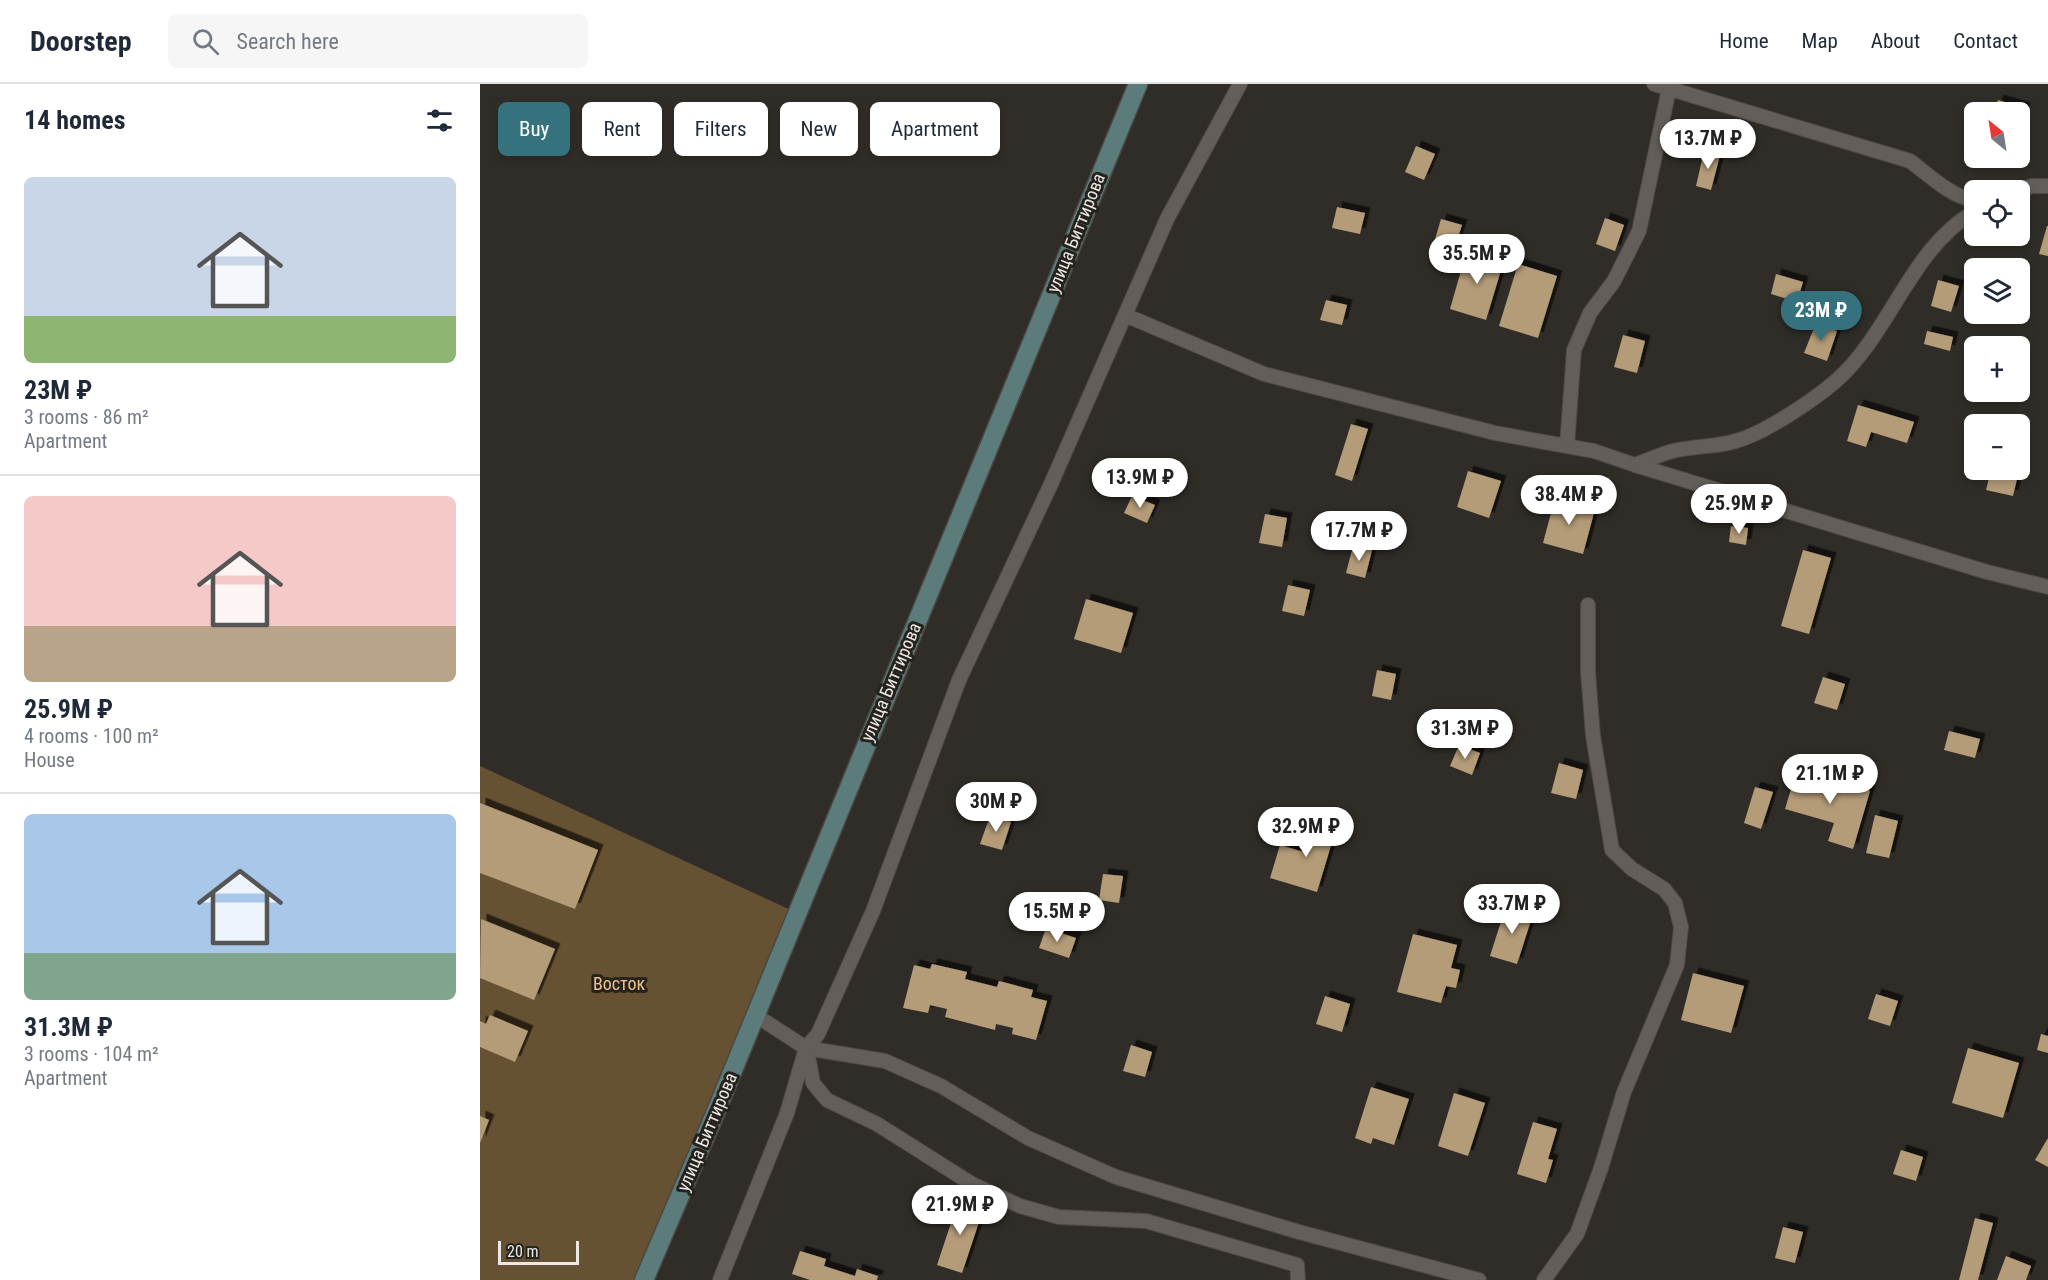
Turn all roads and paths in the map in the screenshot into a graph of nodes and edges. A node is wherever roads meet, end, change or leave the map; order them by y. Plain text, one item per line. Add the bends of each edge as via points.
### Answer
1 (1138, 84) edge
2 (1240, 84) edge
3 (1654, 84) edge
4 (1669, 86) edge
5 (2048, 186) edge
6 (2030, 187) edge
7 (1964, 198) edge
8 (1964, 220) edge
9 (1125, 315) junction
10 (1567, 446) junction
11 (1635, 465) junction
12 (2048, 587) edge
13 (1588, 605) dead end
14 (755, 1015) junction
15 (806, 1047) junction
16 (644, 1280) edge
17 (720, 1280) edge
18 (1298, 1280) edge
19 (1479, 1280) edge
20 (1544, 1280) edge

1 - 14 street, улица Биттирова
2 - 9 lane via 1167,219
3 - 4 lane
4 - 7 lane via 1910,162
4 - 10 lane via 1639,231 1614,281 1590,314 1574,350
5 - 6 lane
8 - 11 lane via 1945,235 1905,286 1872,340 1837,380 1788,416 1737,441 1671,451
9 - 10 lane via 1264,374 1484,430
9 - 15 lane via 959,680 873,911 818,1034
10 - 11 lane
11 - 12 lane
13 - 20 lane via 1593,736 1612,850 1632,869 1664,889 1675,903 1681,927 1677,965 1624,1092 1577,1234
14 - 15 lane
14 - 16 street, улица Биттирова
15 - 17 lane via 787,1113
15 - 18 lane via 813,1083 826,1100 877,1124 972,1184 1020,1206 1059,1217 1146,1221 1297,1264
15 - 19 lane via 885,1060 941,1086 1028,1138 1116,1177

